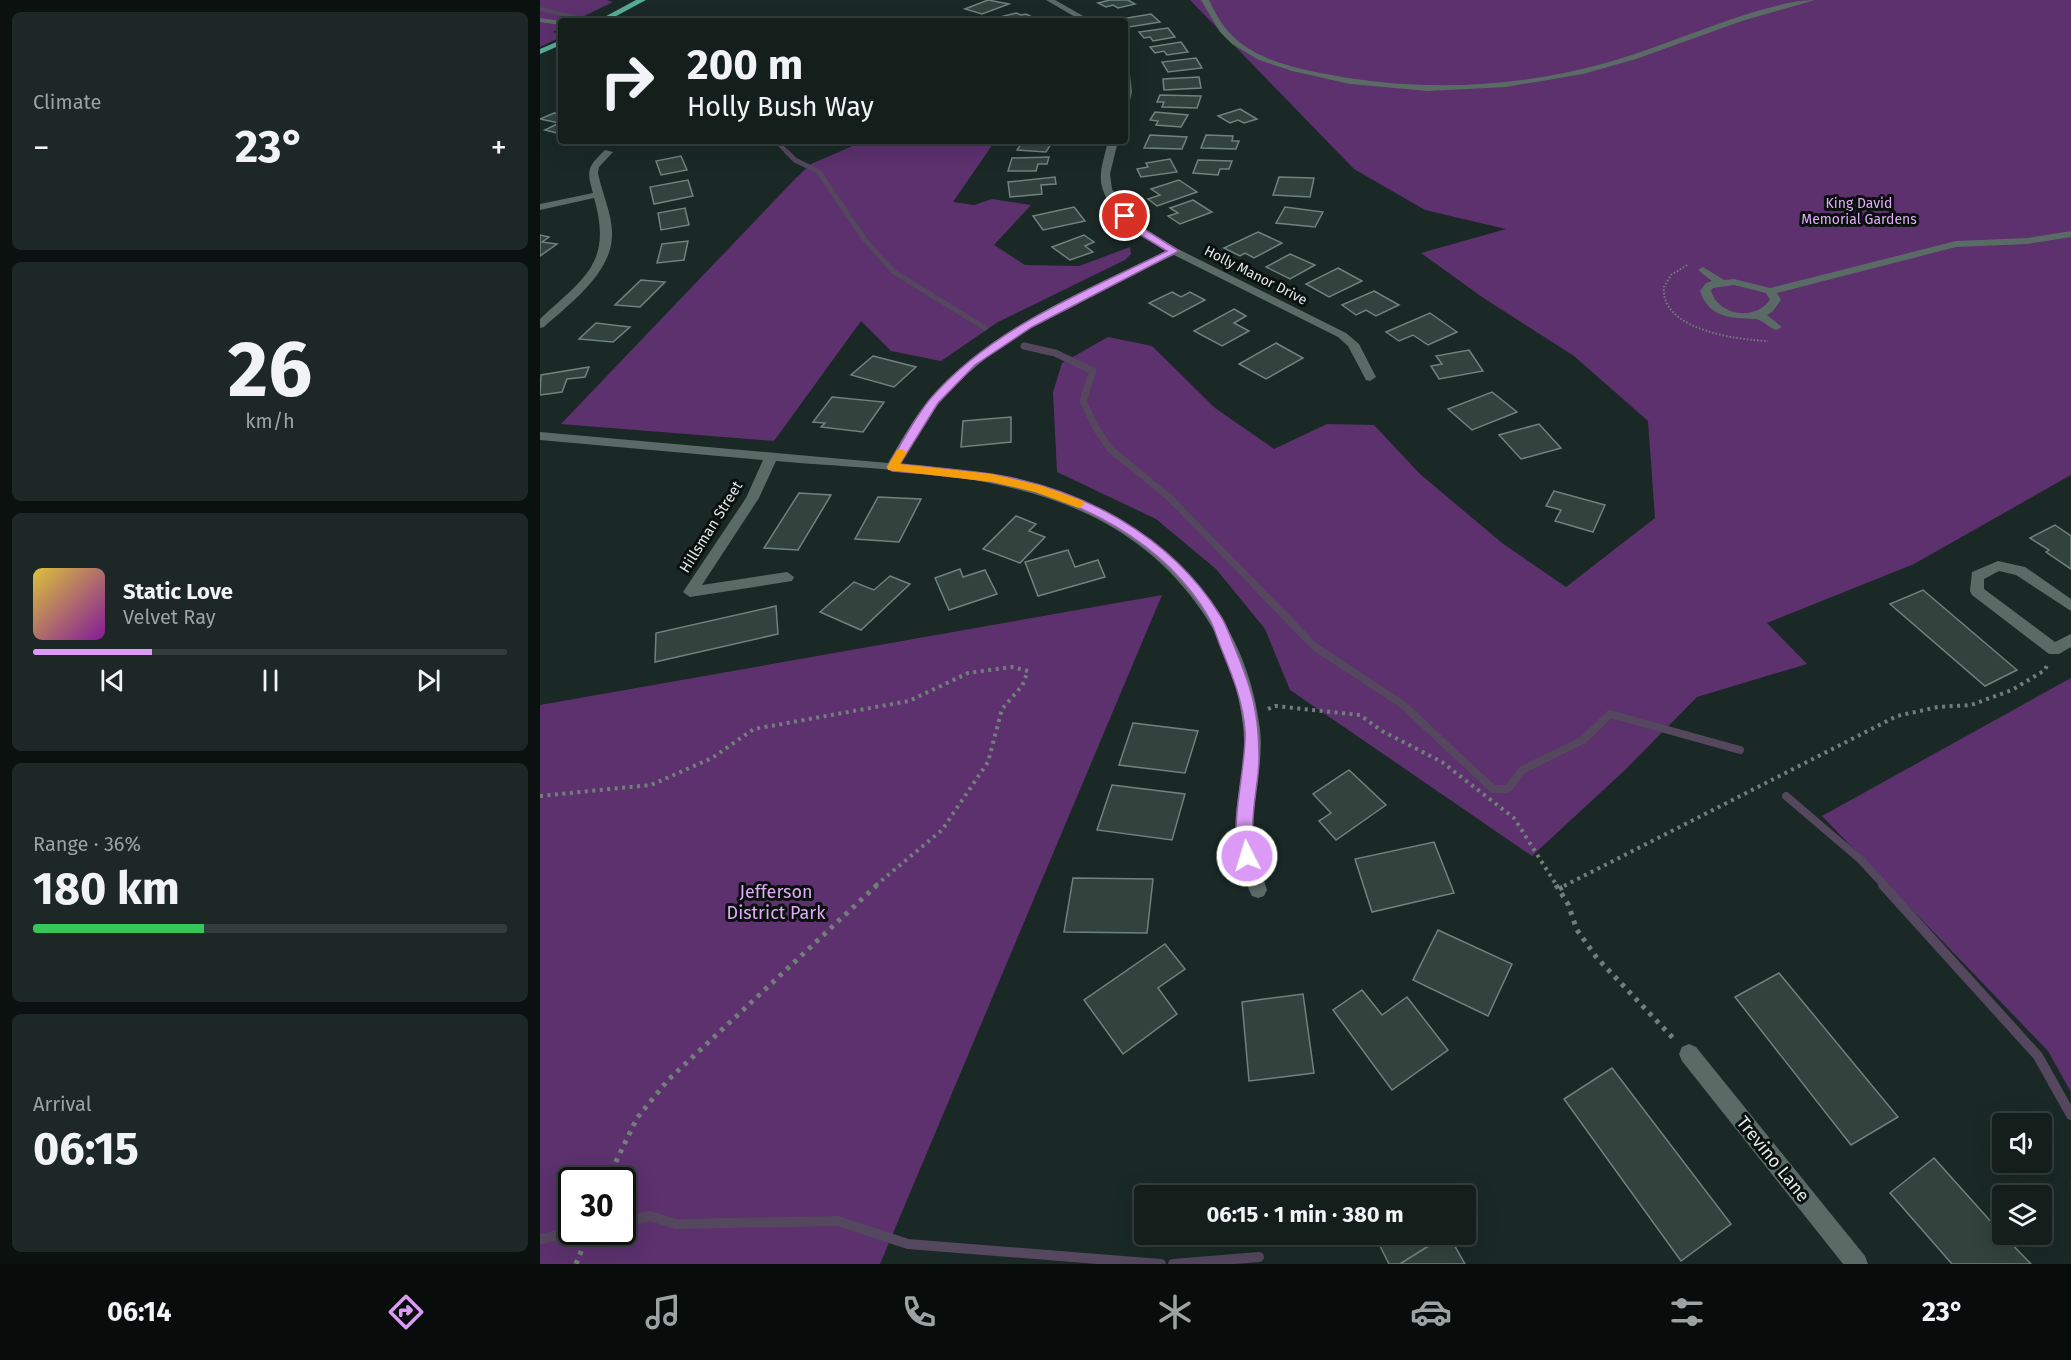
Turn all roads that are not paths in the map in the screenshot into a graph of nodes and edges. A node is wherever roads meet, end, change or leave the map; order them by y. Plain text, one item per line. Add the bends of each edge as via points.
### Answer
1 (642, 0) edge
2 (1050, 0) edge
3 (1205, 0) edge
4 (1811, 0) edge
5 (607, 18) edge
6 (1083, 18) edge
7 (540, 20) edge
8 (558, 23) edge
9 (558, 43) edge
10 (540, 52) edge
11 (1112, 144) edge
12 (608, 152) dead end
13 (597, 195) junction
14 (540, 207) edge
15 (2071, 234) edge
16 (1174, 251) junction
17 (1703, 270) dead end
18 (1719, 282) junction
19 (1770, 291) junction
20 (1760, 315) junction
21 (540, 325) edge
22 (1776, 327) dead end
23 (1370, 376) dead end
24 (540, 436) edge
25 (771, 456) junction
26 (892, 467) junction
27 (787, 577) dead end
28 (2071, 606) edge
29 (2071, 640) edge
30 (1258, 890) dead end
31 (1689, 1053) road end
32 (1857, 1264) edge

1 - 5 main road
2 - 6 street
3 - 4 street via 1228,38 1270,61 1347,81 1443,88 1523,83 1578,72
7 - 8 street
9 - 10 main road
11 - 16 street, Holly Manor Drive via 1105,174 1114,203 1141,231
12 - 13 street via 594,166
13 - 14 street
13 - 21 street via 608,238 603,254 580,287
15 - 19 street via 2015,242 1956,244
16 - 23 street, Holly Manor Drive via 1342,335 1359,352
16 - 26 street via 1029,324 971,363 934,401
17 - 18 street
18 - 19 street via 1749,284
18 - 20 street via 1705,291 1712,306 1738,317
19 - 20 street via 1776,300 1772,309
20 - 22 street
24 - 25 street
25 - 26 street
25 - 27 street, Hillsman Street via 752,498 690,592
26 - 30 street via 992,478 1038,489 1102,515 1145,541 1194,587 1216,618 1245,691 1252,730 1244,824 1247,856
28 - 29 street via 2020,571 1998,566 1977,576 1977,591 2054,650
31 - 32 street, Trevino Lane

